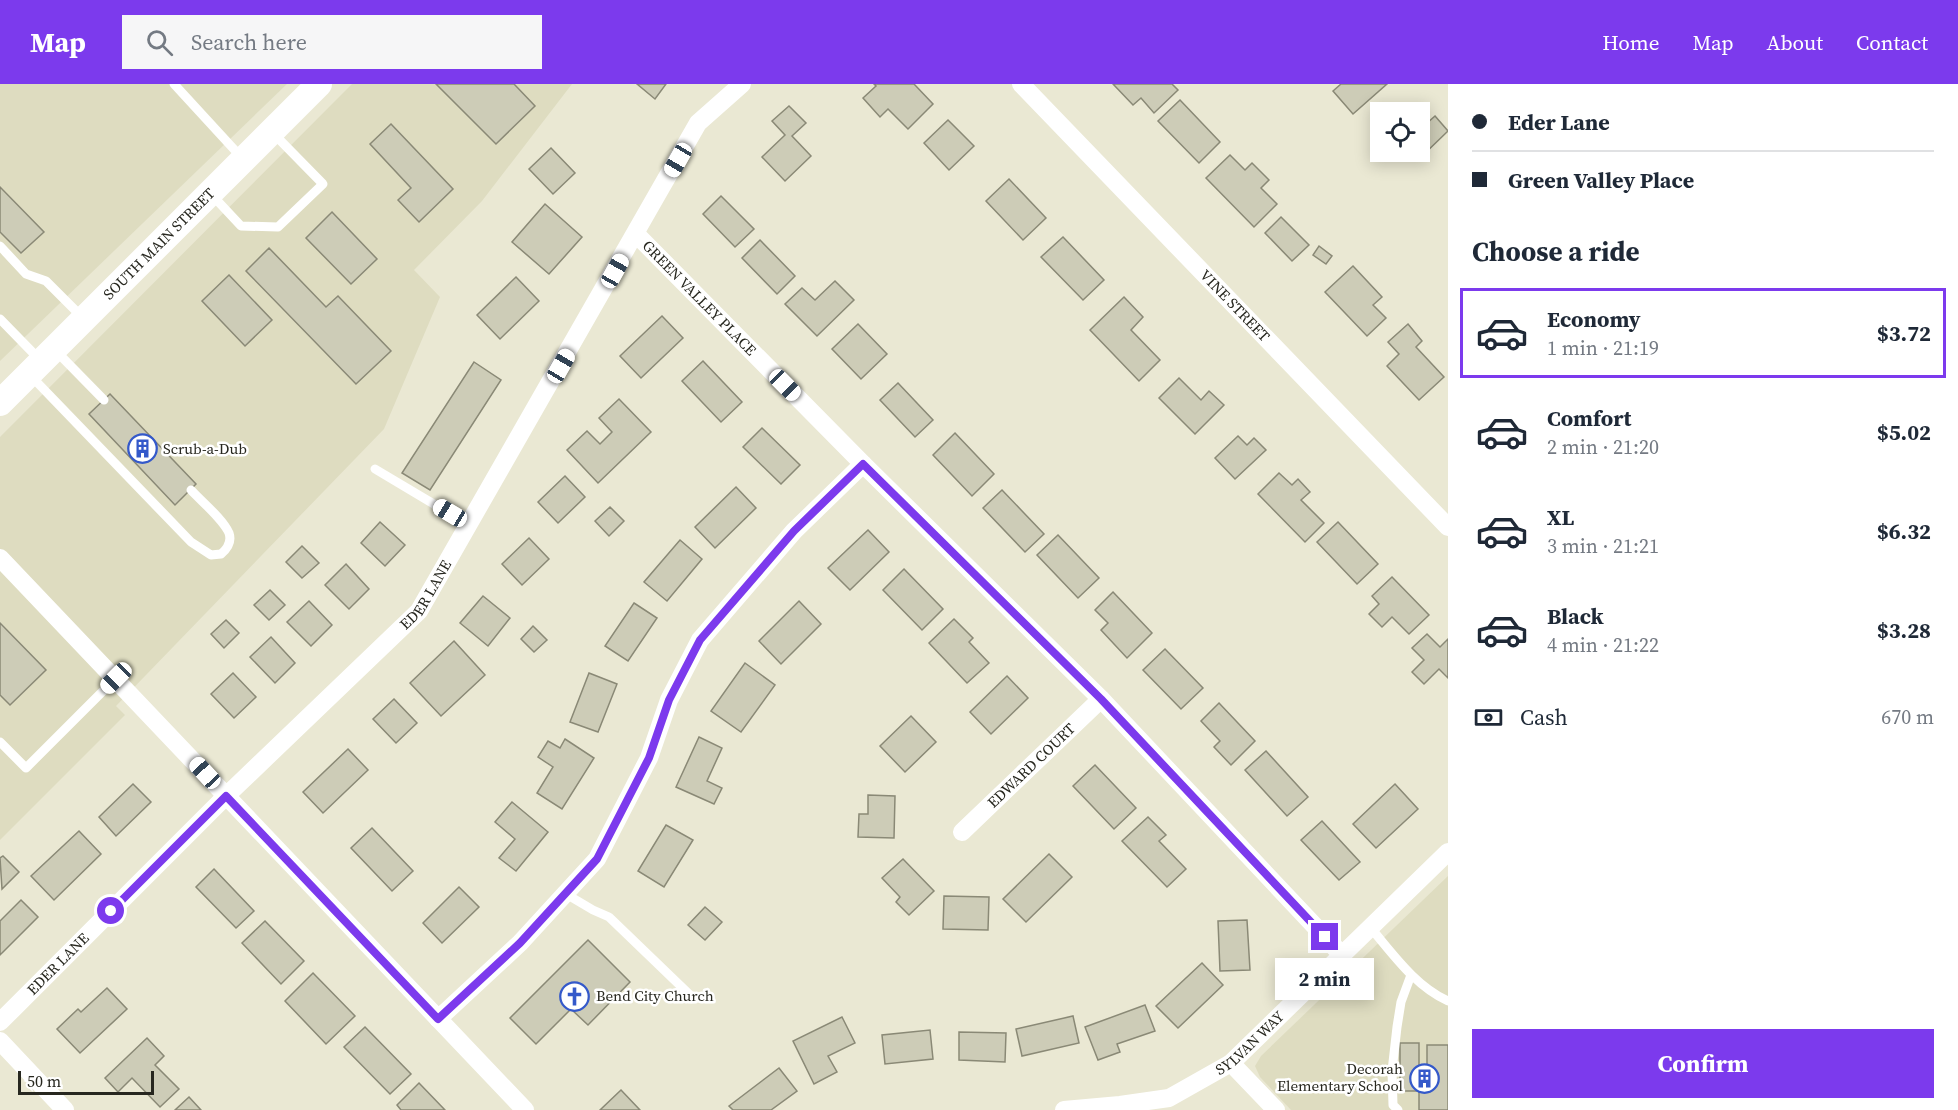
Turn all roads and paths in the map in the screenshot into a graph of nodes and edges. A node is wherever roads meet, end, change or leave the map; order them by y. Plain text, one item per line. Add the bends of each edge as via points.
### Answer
1 (174, 84) edge
2 (319, 84) edge
3 (742, 84) edge
4 (1021, 84) edge
5 (272, 132) junction
6 (244, 160) junction
7 (210, 193) junction
8 (636, 234) junction
9 (0, 246) edge
10 (0, 319) edge
11 (84, 320) junction
12 (42, 362) junction
13 (104, 400) dead end
14 (0, 403) edge
15 (863, 464) junction
16 (375, 469) dead end
17 (190, 490) dead end
18 (469, 525) junction
19 (1448, 527) edge
20 (0, 558) edge
21 (116, 678) junction
22 (1101, 699) junction
23 (0, 742) edge
24 (226, 796) junction
25 (962, 832) dead end
26 (1448, 852) edge
27 (566, 894) junction
28 (1370, 927) junction
29 (1341, 954) junction
30 (1411, 975) junction
31 (690, 995) dead end
32 (1448, 1001) edge
33 (438, 1019) junction
34 (0, 1022) edge
35 (0, 1041) edge
36 (1231, 1063) junction
37 (65, 1110) edge
38 (525, 1110) edge
39 (1064, 1110) edge
40 (1276, 1110) edge
41 (1398, 1110) edge

1 - 6 lane
2 - 5 main road, SOUTH MAIN STREET
3 - 8 street, EDER LANE via 699,123
4 - 19 street, VINE STREET
5 - 6 main road, SOUTH MAIN STREET
5 - 7 lane via 323,184 278,227 241,225
6 - 7 main road, SOUTH MAIN STREET
7 - 11 main road, SOUTH MAIN STREET
8 - 15 street, GREEN VALLEY PLACE
8 - 18 street, EDER LANE
9 - 11 lane via 26,274 46,281
10 - 12 lane
11 - 12 main road, SOUTH MAIN STREET
12 - 13 lane
12 - 14 main road, SOUTH MAIN STREET
12 - 17 lane via 164,516 201,550 221,554 229,546 230,535
15 - 22 street, GREEN VALLEY PLACE
15 - 27 street via 794,531 700,640 669,700 649,758 597,859
16 - 18 lane
18 - 24 street, EDER LANE via 419,611
20 - 21 street
21 - 23 lane via 26,768
21 - 24 street
22 - 25 street, EDWARD COURT
22 - 29 street, GREEN VALLEY PLACE
24 - 33 street
24 - 34 street, EDER LANE
26 - 28 street, SYLVAN WAY
27 - 31 lane via 609,917
27 - 33 street
28 - 29 street, SYLVAN WAY
28 - 30 lane
29 - 36 street, SYLVAN WAY
30 - 32 lane via 1432,994
30 - 41 lane via 1401,1002 1392,1071 1393,1106
33 - 38 street
35 - 37 street
36 - 39 street, SYLVAN WAY via 1169,1098
36 - 40 street

